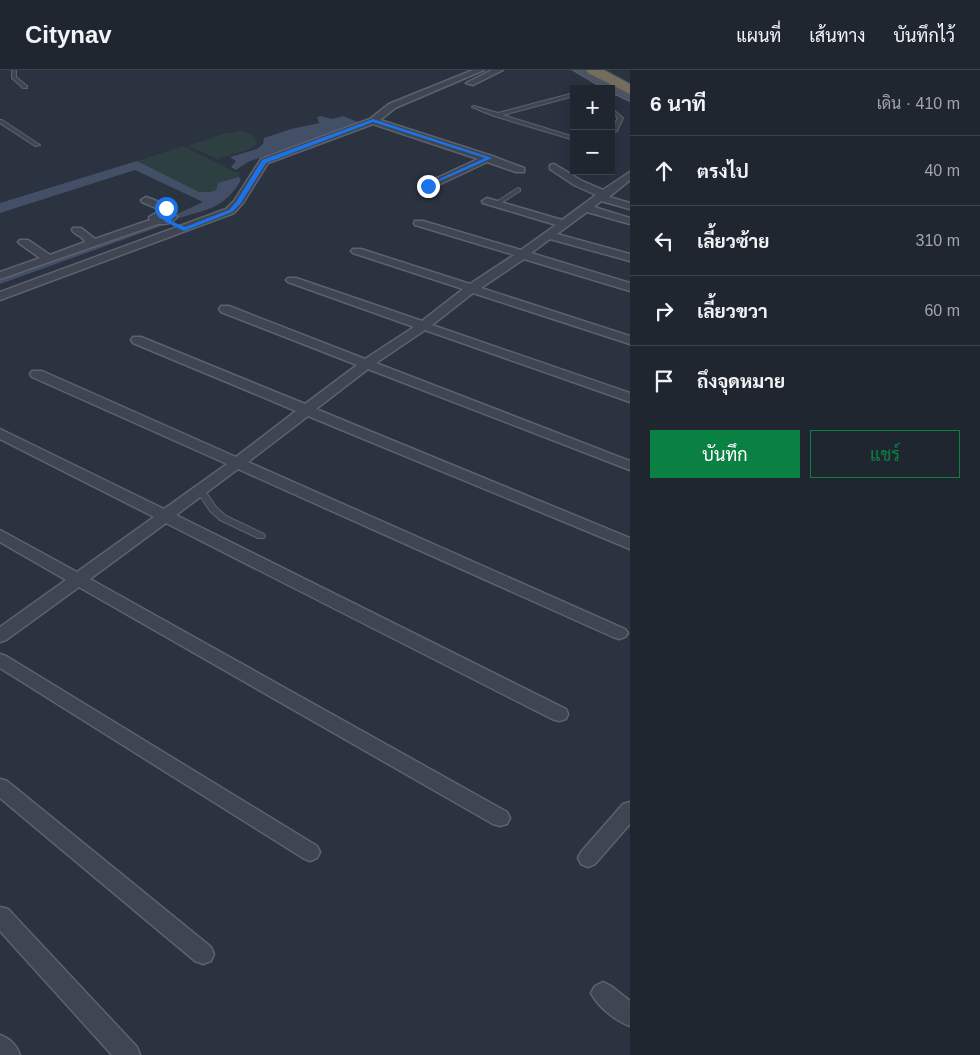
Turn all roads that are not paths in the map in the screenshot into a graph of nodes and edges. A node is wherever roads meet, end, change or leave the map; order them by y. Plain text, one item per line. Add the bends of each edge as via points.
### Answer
1 (14, 70) edge
2 (480, 70) edge
3 (499, 70) edge
4 (579, 70) edge
5 (593, 70) edge
6 (614, 70) edge
7 (630, 78) edge
8 (443, 85) junction
9 (600, 85) edge
10 (25, 87) dead end
11 (455, 89) junction
12 (630, 90) edge
13 (615, 92) edge
14 (570, 95) edge
15 (630, 97) edge
16 (402, 106) junction
17 (474, 107) dead end
18 (615, 113) edge
19 (496, 115) junction
20 (376, 119) junction
21 (0, 121) edge
22 (615, 129) edge
23 (570, 138) edge
24 (38, 146) dead end
25 (489, 158) junction
26 (554, 167) dead end
27 (520, 170) dead end
28 (630, 175) edge
29 (428, 186) dead end
30 (518, 190) dead end
31 (606, 193) junction
32 (146, 200) dead end
33 (491, 202) joint
34 (630, 206) edge
35 (586, 208) junction
36 (163, 219) junction
37 (630, 221) edge
38 (419, 223) dead end
39 (564, 224) junction
40 (184, 229) junction
41 (77, 230) dead end
42 (548, 235) junction
43 (24, 242) dead end
44 (91, 244) junction
45 (357, 251) dead end
46 (522, 254) junction
47 (48, 258) junction
48 (630, 258) edge
49 (1, 274) edge
50 (292, 280) dead end
51 (630, 287) edge
52 (471, 289) junction
53 (0, 296) edge
54 (225, 309) dead end
55 (423, 326) junction
56 (137, 340) dead end
57 (630, 340) edge
58 (367, 364) junction
59 (37, 374) dead end
60 (630, 398) edge
61 (304, 410) junction
62 (0, 433) edge
63 (236, 464) junction
64 (630, 466) edge
65 (200, 490) junction
66 (164, 516) junction
67 (0, 535) edge
68 (261, 536) dead end
69 (630, 544) edge
70 (78, 578) junction
71 (619, 633) dead end
72 (0, 636) edge
73 (0, 660) edge
74 (559, 714) dead end
75 (0, 787) edge
76 (630, 810) edge
77 (500, 818) dead end
78 (310, 852) dead end
79 (588, 858) dead end
80 (0, 916) edge
81 (203, 954) dead end
82 (603, 993) dead end
83 (630, 1015) edge
84 (0, 1046) edge
85 (8, 1055) edge
86 (128, 1055) edge

1 - 10 lane via 17,82
2 - 8 street
3 - 11 street
4 - 9 main road
5 - 12 highway
6 - 7 highway
8 - 11 street
8 - 16 street
11 - 16 street via 414,107
13 - 15 main road
14 - 19 lane
16 - 20 street
16 - 20 street via 392,106
17 - 19 lane
18 - 22 lane via 621,118
19 - 23 lane
20 - 25 street
20 - 40 street via 264,162 230,211
21 - 24 lane
25 - 27 street
25 - 29 street
26 - 31 street via 578,183
28 - 31 street
30 - 33 lane
31 - 34 street
31 - 35 street
32 - 36 street via 166,208
33 - 39 street
35 - 37 street
35 - 39 street
36 - 40 street
36 - 44 street
38 - 46 street
39 - 42 street
40 - 53 street
41 - 44 street via 89,238
42 - 46 street
42 - 48 street
43 - 47 street
44 - 47 street
45 - 52 street
46 - 51 street
46 - 52 street
47 - 49 street
50 - 55 street
52 - 55 street
52 - 57 street
54 - 58 street
55 - 58 street
55 - 60 street
56 - 61 street
58 - 61 street
58 - 64 street
59 - 63 street
61 - 63 street
61 - 69 street
62 - 66 street
63 - 65 street
63 - 71 street
65 - 66 street
65 - 68 lane via 223,518
66 - 70 street
66 - 74 street
67 - 70 street
70 - 72 street
70 - 77 street
73 - 78 street
75 - 81 street
76 - 79 street
80 - 86 street
82 - 83 street
84 - 85 street

